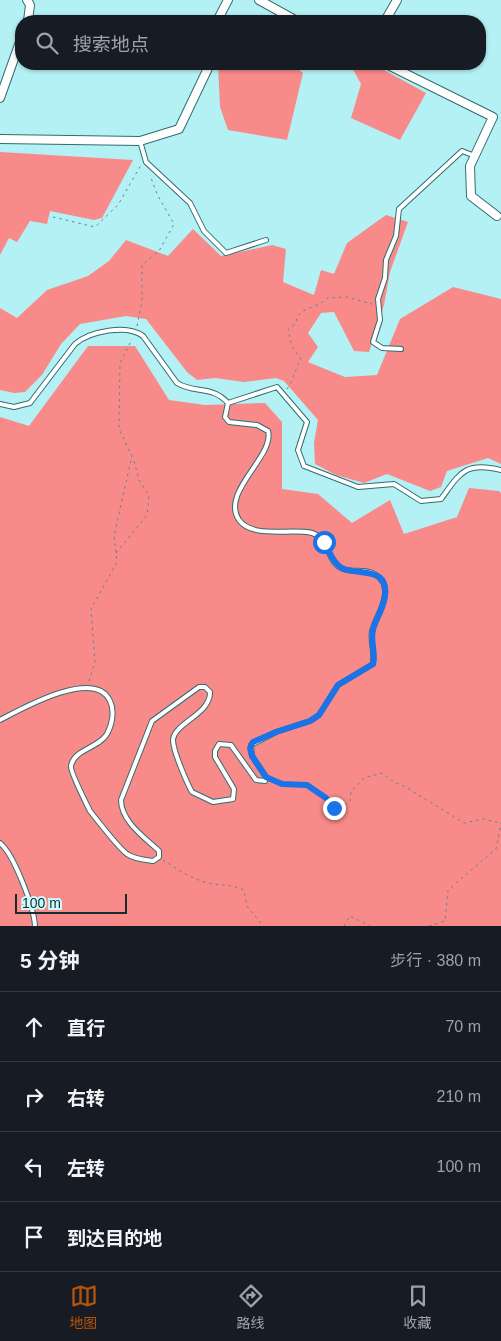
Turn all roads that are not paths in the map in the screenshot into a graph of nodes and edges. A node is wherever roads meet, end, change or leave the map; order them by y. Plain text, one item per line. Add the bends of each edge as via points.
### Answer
1 (28, 0) edge
2 (228, 0) edge
3 (259, 0) edge
4 (397, 0) edge
5 (29, 15) edge
6 (221, 15) edge
7 (286, 15) edge
8 (388, 15) edge
9 (15, 56) edge
10 (207, 70) edge
11 (398, 70) edge
12 (0, 98) edge
13 (0, 139) edge
14 (140, 140) junction
15 (475, 156) junction
16 (496, 216) dead end
17 (266, 240) dead end
18 (401, 349) dead end
19 (228, 403) junction
20 (0, 404) edge
21 (501, 470) edge
22 (0, 720) edge
23 (0, 843) edge
24 (35, 926) edge

1 - 5 street
2 - 6 street
3 - 7 street
4 - 8 street
9 - 12 street
10 - 14 street via 179,129
11 - 15 street via 493,117
13 - 14 street
14 - 17 lane via 146,162 190,203 204,231 226,252
15 - 16 street via 470,166 471,196
15 - 18 lane via 462,151 399,208 396,236 386,260 385,278 378,299 380,320 373,342 382,348
19 - 20 lane via 220,394 177,384 136,331 92,334 83,338 30,403 14,407
19 - 21 lane via 277,387 307,422 298,450 304,466 358,487 394,484 421,501 441,499 460,472 484,466
19 - 22 lane via 225,417 229,422 257,425 268,431 270,436 236,503 235,512 240,521 258,530 314,534 324,542 336,564 343,569 371,572 383,584 385,599 373,630 373,664 338,685 319,715 310,721 276,732 251,745 252,756 266,777 265,781 256,780 231,745 219,744 215,757 234,789 233,799 213,802 192,792 173,740 208,703 210,692 205,687 199,687 152,721 125,786 121,808 134,828 159,851 159,857 153,861 128,855 90,810 71,775 73,759 106,736 111,724 110,701 104,693 88,687 76,688 30,704
23 - 24 lane via 16,866

